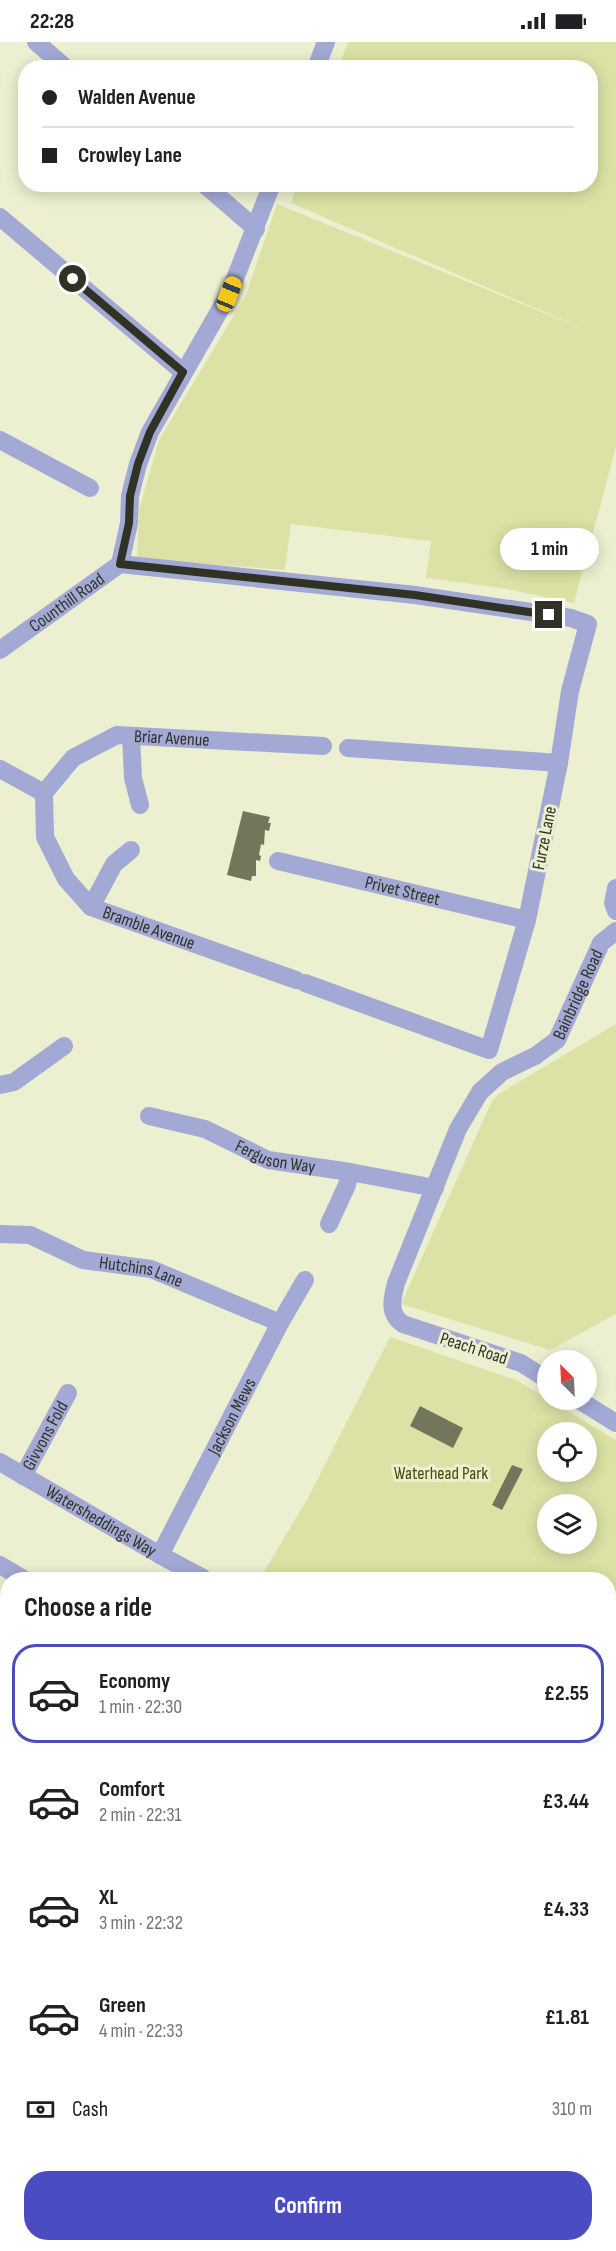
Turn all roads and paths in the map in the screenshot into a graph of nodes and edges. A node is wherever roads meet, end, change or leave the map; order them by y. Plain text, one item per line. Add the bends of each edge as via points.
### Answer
1 (36, 42) edge
2 (326, 42) edge
3 (57, 60) edge
4 (319, 60) edge
5 (213, 192) edge
6 (269, 192) edge
7 (0, 217) edge
8 (256, 229) junction
9 (183, 372) junction
10 (0, 440) edge
11 (90, 488) dead end
12 (120, 564) junction
13 (0, 650) edge
14 (131, 736) junction
15 (323, 746) dead end
16 (348, 748) dead end
17 (559, 763) junction
18 (0, 769) edge
19 (44, 793) junction
20 (140, 805) dead end
21 (132, 850) dead end
22 (278, 861) dead end
23 (616, 888) edge
24 (91, 907) junction
25 (616, 910) edge
26 (527, 920) junction
27 (616, 931) edge
28 (64, 1046) dead end
29 (489, 1050) joint
30 (0, 1085) edge
31 (149, 1116) dead end
32 (350, 1172) junction
33 (435, 1188) junction
34 (329, 1224) dead end
35 (0, 1234) edge
36 (305, 1280) dead end
37 (280, 1323) junction
38 (537, 1373) edge
39 (68, 1393) dead end
40 (595, 1410) edge
41 (616, 1423) edge
42 (0, 1462) edge
43 (23, 1476) junction
44 (160, 1555) junction
45 (192, 1572) edge

1 - 3 street
2 - 4 street
5 - 8 street
6 - 8 street, Counthill Road
7 - 9 street
8 - 9 street, Counthill Road via 229,294
9 - 12 street, Counthill Road via 150,432 138,464
10 - 11 street
12 - 13 street, Counthill Road
12 - 17 street, Furze Lane via 415,595 571,618 588,624 570,691
14 - 15 street, Briar Avenue
14 - 19 street, Briar Avenue via 117,735 73,758
14 - 20 street via 133,778
16 - 17 street
17 - 26 street, Furze Lane
18 - 19 street
19 - 24 street, Bramble Avenue via 45,837 66,879
21 - 24 street via 114,864
22 - 26 street, Privet Street
23 - 25 street
24 - 29 street, Bramble Avenue
26 - 29 street, Furze Lane
27 - 33 street, Bainbridge Road via 601,943 557,1040 502,1072 480,1092
28 - 30 street via 14,1082
31 - 32 street, Ferguson Way via 205,1129 268,1160
32 - 33 street, Ferguson Way
32 - 34 street
33 - 38 street, Peach Road via 396,1283 392,1307 397,1320 521,1363
35 - 37 street, Hutchins Lane via 30,1235 83,1260 152,1269
36 - 37 street, Jackson Mews
37 - 44 street, Jackson Mews
39 - 43 street, Givvons Fold
40 - 41 street
42 - 43 street, Watersheddings Way
43 - 44 street, Watersheddings Way
44 - 45 street, Watersheddings Way

